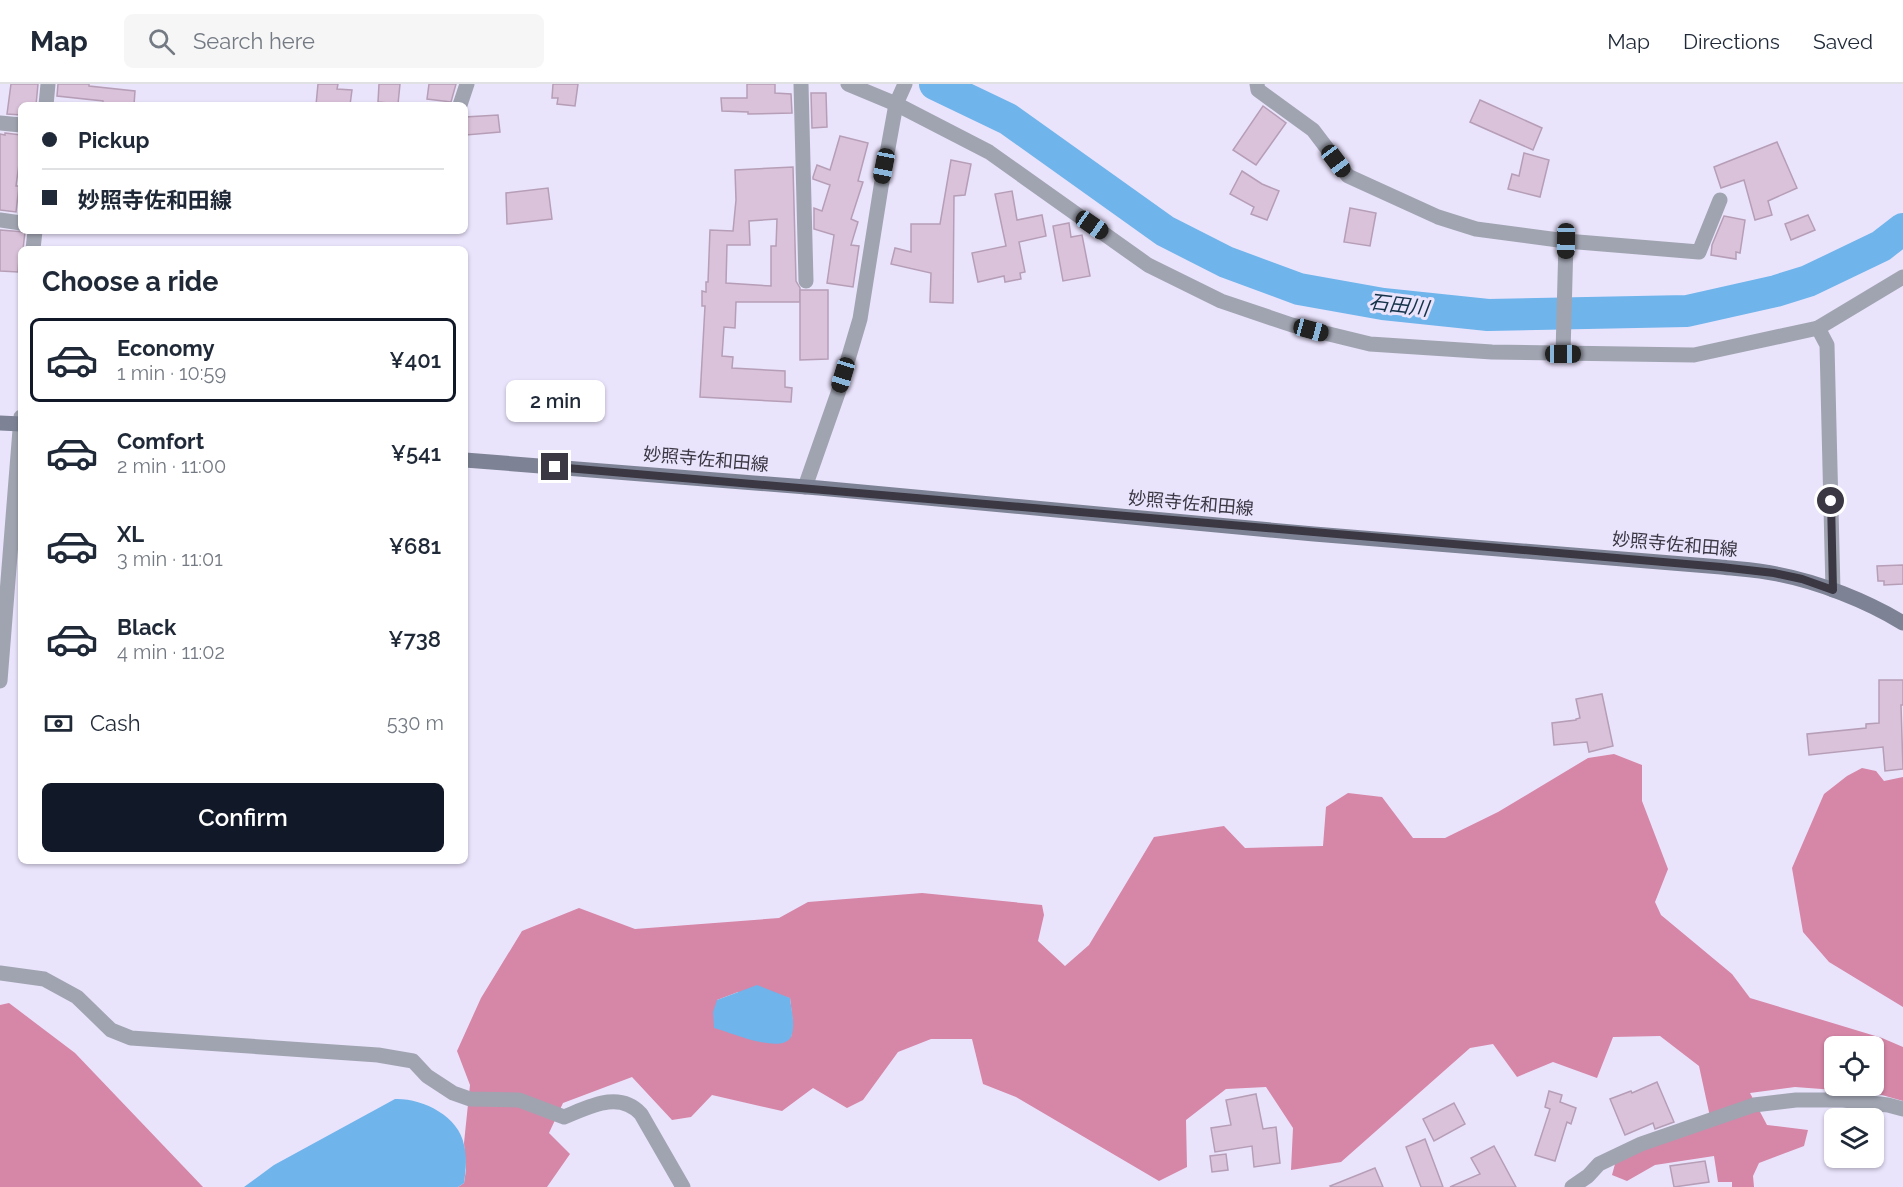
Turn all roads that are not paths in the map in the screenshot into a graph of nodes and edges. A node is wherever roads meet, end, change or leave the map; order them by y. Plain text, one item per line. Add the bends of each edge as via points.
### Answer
1 (48, 84) edge
2 (467, 84) edge
3 (801, 84) edge
4 (848, 84) edge
5 (1257, 84) edge
6 (900, 94) edge
7 (46, 102) edge
8 (461, 102) edge
9 (0, 123) edge
10 (18, 125) edge
11 (1720, 200) dead end
12 (0, 220) edge
13 (18, 223) edge
14 (1566, 241) junction
15 (1903, 277) edge
16 (806, 281) dead end
17 (1818, 328) junction
18 (1563, 348) junction
19 (0, 423) edge
20 (18, 424) edge
21 (468, 460) edge
22 (18, 461) edge
23 (805, 487) junction
24 (1833, 590) junction
25 (1903, 623) edge
26 (0, 681) edge
27 (0, 973) edge
28 (1903, 1109) edge
29 (683, 1187) edge
30 (1572, 1187) edge

1 - 7 street
2 - 8 street
3 - 16 street
4 - 6 street
5 - 14 street via 1258,90 1313,130 1348,176 1438,217 1476,228
6 - 18 street via 1148,265 1221,300 1292,325 1370,344 1492,352
6 - 23 street via 880,187 860,320
9 - 10 street
11 - 14 street via 1699,252
12 - 13 street
14 - 18 street
15 - 17 street
17 - 18 street via 1694,355
17 - 24 street via 1827,345
19 - 20 main road
21 - 23 main road, 妙照寺佐和田線
22 - 26 street
23 - 24 main road, 妙照寺佐和田線 via 1721,567 1784,575
24 - 25 main road, 妙照寺佐和田線
27 - 29 street via 44,979 77,997 111,1030 131,1038 378,1055 413,1061 453,1093 470,1099 519,1100 564,1117 608,1101 634,1106
28 - 30 street via 1843,1100 1754,1105 1641,1144 1599,1164

